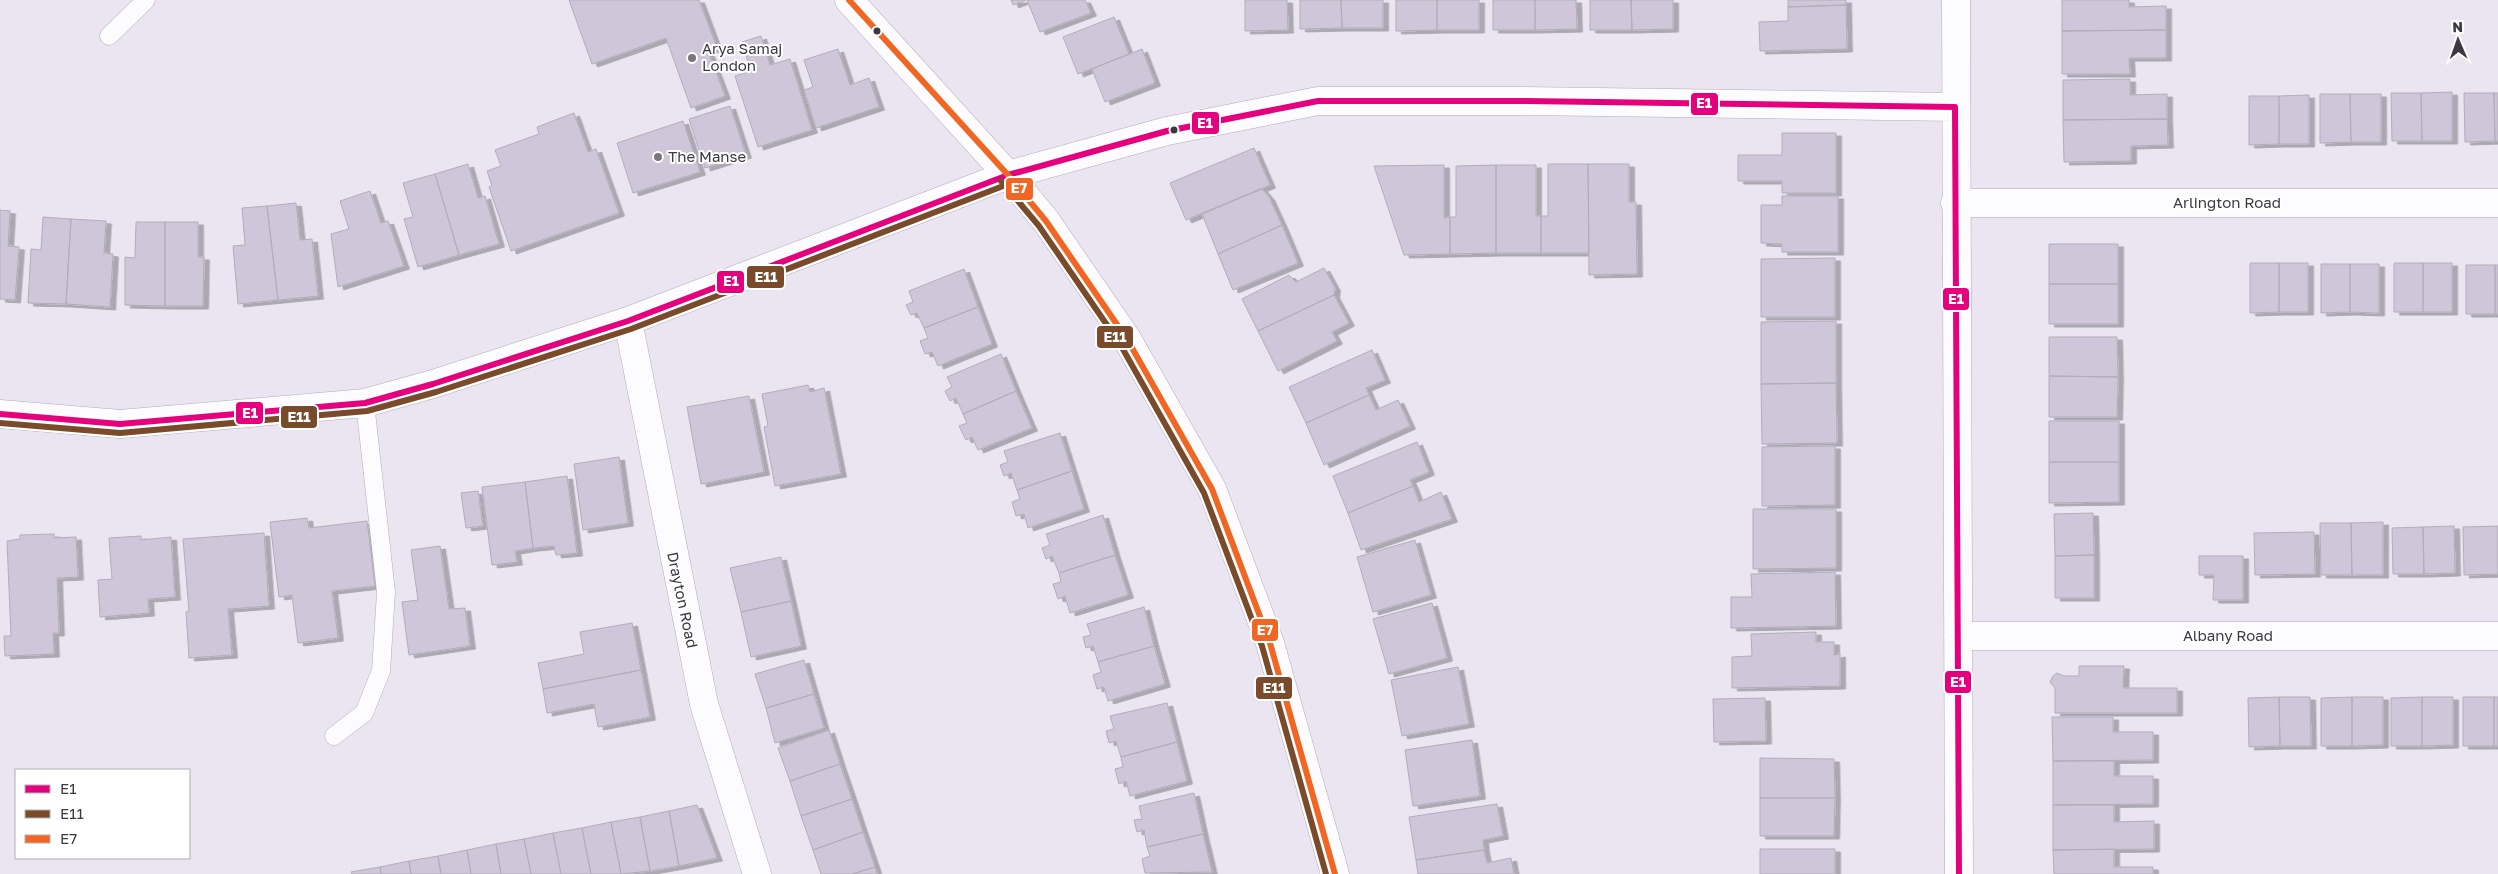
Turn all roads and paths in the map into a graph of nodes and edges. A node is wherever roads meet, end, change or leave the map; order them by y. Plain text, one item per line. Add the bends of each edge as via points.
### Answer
1 (146, 0) edge
2 (849, 0) edge
3 (1956, 0) edge
4 (109, 36) dead end
5 (1955, 107) junction
6 (1008, 175) junction
7 (1955, 202) junction
8 (2498, 203) edge
9 (628, 321) junction
10 (365, 402) junction
11 (0, 414) edge
12 (1958, 636) junction
13 (2498, 636) edge
14 (334, 736) dead end
15 (757, 874) edge
16 (1335, 874) edge
17 (1959, 874) edge

1 - 4 lane
2 - 6 street
3 - 5 street
5 - 6 street via 1318,101 1167,131
5 - 7 street
6 - 9 street
6 - 16 street via 1046,220 1127,339 1212,489 1270,643
7 - 8 street, Arlington Road
7 - 12 street
9 - 10 street via 433,384
9 - 15 street, Drayton Road via 704,704
10 - 11 street via 120,424
10 - 14 lane via 386,592 381,671 364,713
12 - 13 street, Albany Road
12 - 17 street

